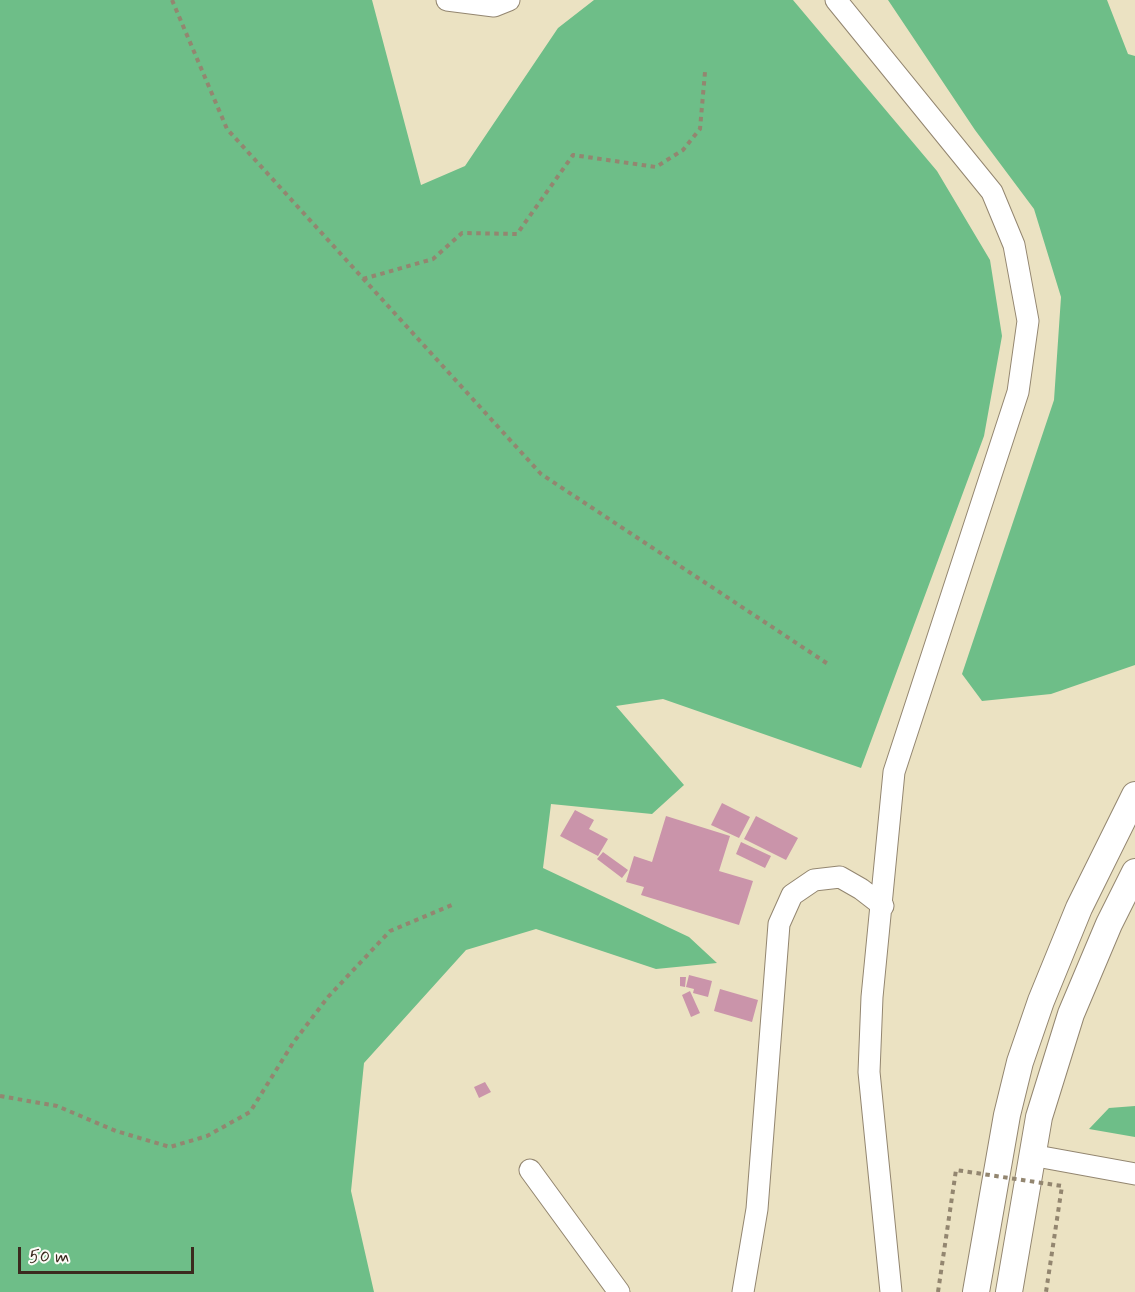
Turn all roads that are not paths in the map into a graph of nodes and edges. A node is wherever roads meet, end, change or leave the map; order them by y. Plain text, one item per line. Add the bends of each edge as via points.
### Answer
1 (447, 0) edge
2 (509, 0) edge
3 (836, 0) edge
4 (1135, 795) edge
5 (1127, 829) edge
6 (1135, 872) edge
7 (883, 906) junction
8 (1031, 1155) junction
9 (530, 1170) dead end
10 (1135, 1174) edge
11 (620, 1292) edge
12 (742, 1292) edge
13 (891, 1292) edge
14 (976, 1292) edge
15 (1009, 1292) edge

1 - 2 street via 494,6
3 - 7 street via 992,192 1014,245 1028,321 1018,392 894,772
4 - 5 street
5 - 14 street via 1079,908 1020,1062
6 - 8 street via 1071,1014
7 - 12 street via 840,877 814,880 792,895 779,924 757,1209
7 - 13 street via 872,997 869,1072
8 - 10 street
8 - 15 street
9 - 11 street

